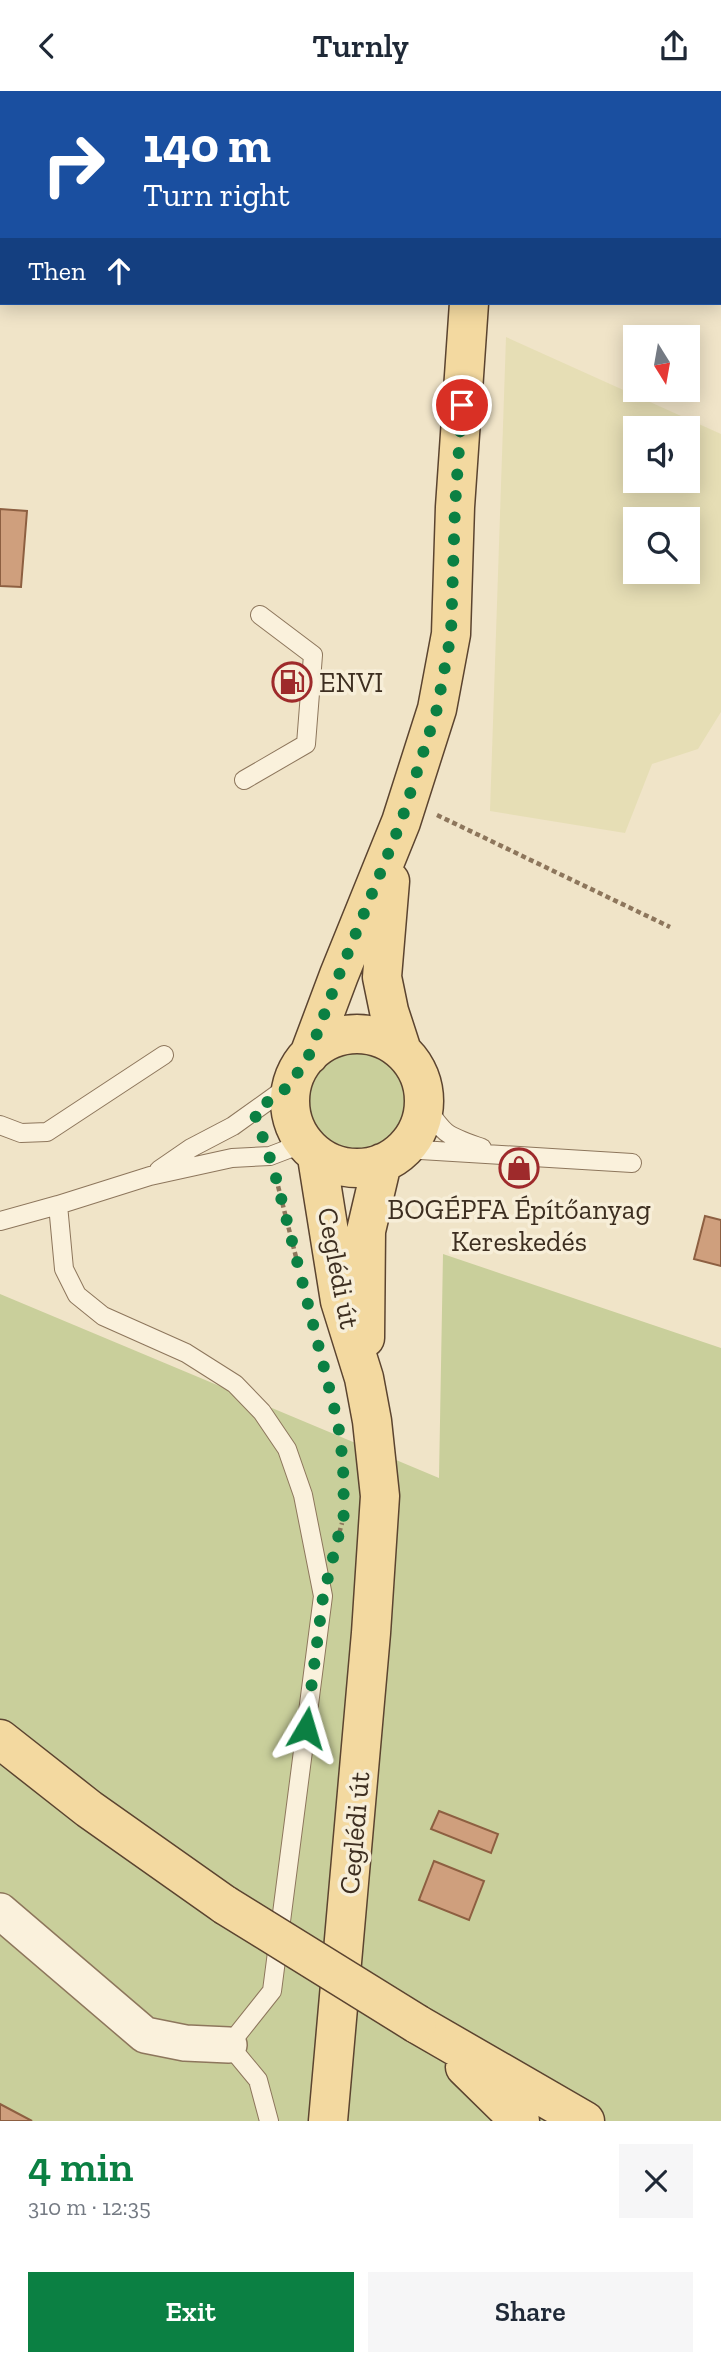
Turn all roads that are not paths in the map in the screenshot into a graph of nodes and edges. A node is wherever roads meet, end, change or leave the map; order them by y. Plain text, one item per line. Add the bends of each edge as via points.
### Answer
1 (469, 305) edge
2 (260, 615) dead end
3 (244, 780) dead end
4 (404, 811) junction
5 (402, 1051) junction
6 (164, 1055) dead end
7 (301, 1069) junction
8 (424, 1104) junction
9 (0, 1125) edge
10 (314, 1153) junction
11 (499, 1154) junction
12 (393, 1156) junction
13 (632, 1163) dead end
14 (150, 1176) junction
15 (58, 1205) junction
16 (0, 1221) edge
17 (364, 1378) junction
18 (0, 1739) edge
19 (0, 1911) edge
20 (424, 2029) junction
21 (229, 2045) junction
22 (269, 2121) edge
23 (328, 2121) edge
24 (520, 2121) edge
25 (585, 2121) edge

1 - 4 main road via 451,634 437,709
2 - 3 lane via 313,655 306,744
4 - 5 main road via 387,909 382,977
4 - 7 main road
5 - 7 main road via 372,1036 338,1037 323,1044
5 - 8 main road via 419,1075
6 - 9 lane via 47,1132 21,1133
7 - 10 main road via 292,1112 295,1125
7 - 14 lane via 233,1126 191,1147
8 - 11 lane via 450,1137
8 - 12 main road via 419,1128
10 - 12 main road via 331,1164 349,1167 366,1167
10 - 14 lane via 292,1148 270,1156
10 - 17 main road, Ceglédi út via 340,1301
11 - 12 lane
11 - 13 lane
12 - 17 main road, Ceglédi út via 366,1231
14 - 15 lane
15 - 16 lane
15 - 21 lane via 64,1269 77,1295 103,1316 186,1353 235,1384 262,1412 287,1449 303,1495 323,1597 272,1991
17 - 23 main road, Ceglédi út via 380,1496
18 - 20 main road, bridge via 225,1905
19 - 21 street via 145,2035
20 - 24 main road
20 - 25 main road
21 - 22 lane via 258,2080

